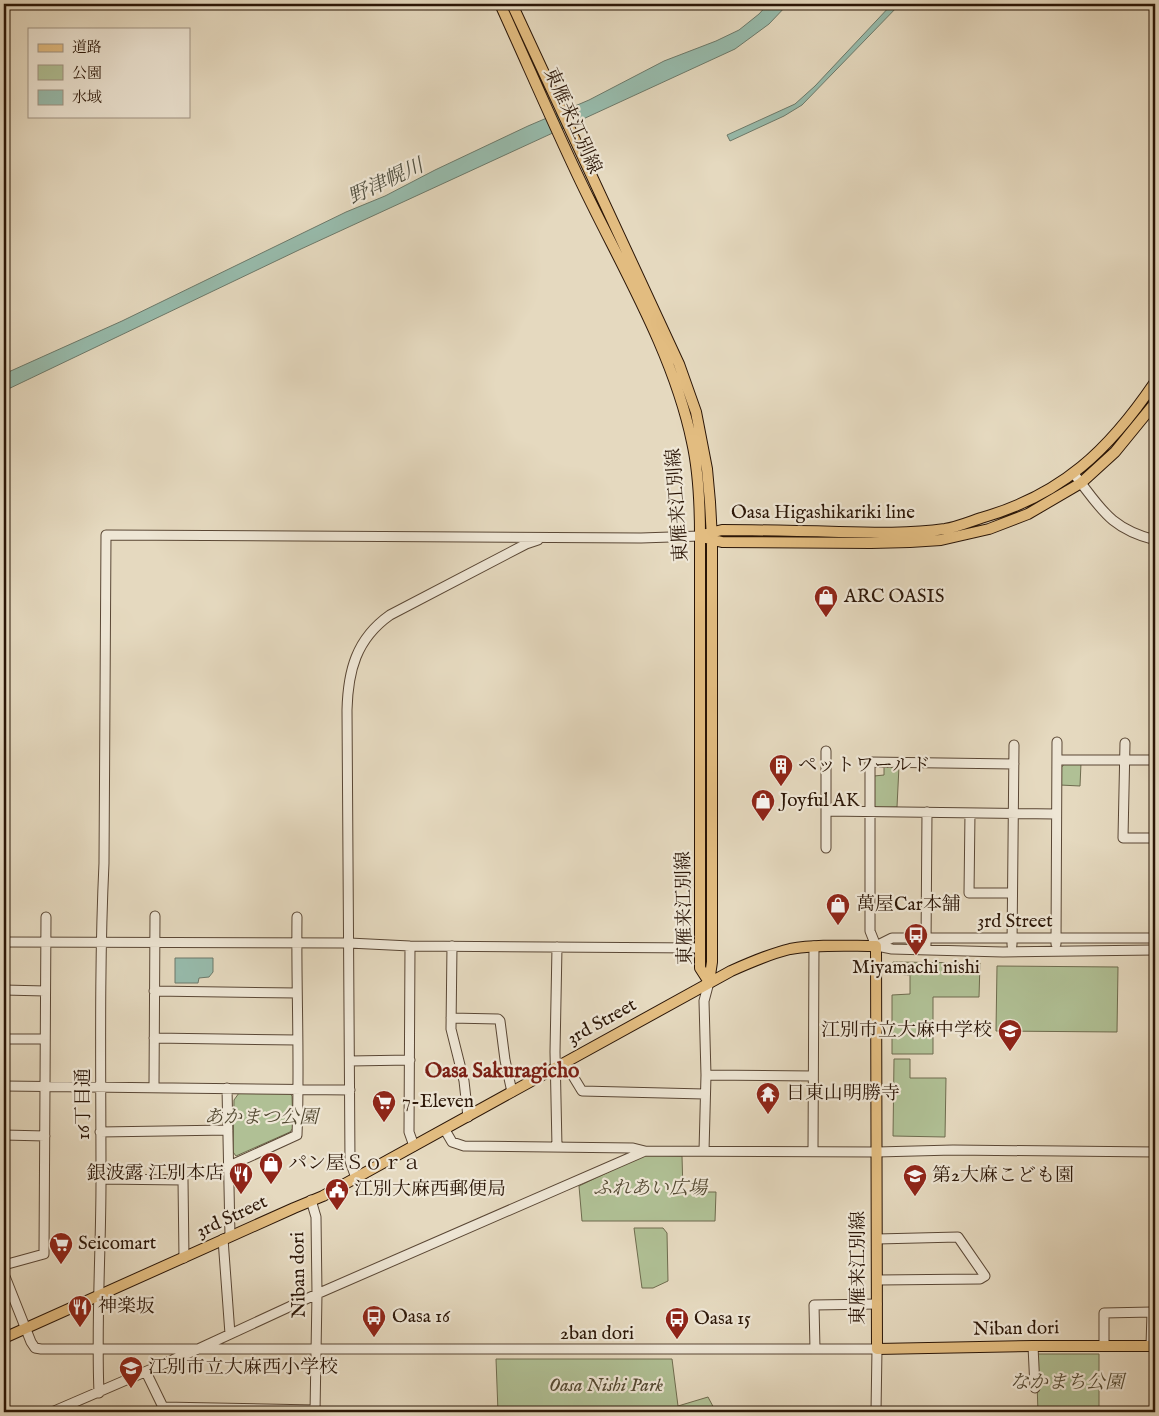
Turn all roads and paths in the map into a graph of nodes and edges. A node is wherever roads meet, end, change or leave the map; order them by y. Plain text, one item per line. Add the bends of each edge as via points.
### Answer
1 (500, 4) edge
2 (512, 4) edge
3 (1155, 382) edge
4 (1155, 403) edge
5 (1074, 474) junction
6 (1081, 483) junction
7 (700, 536) junction
8 (712, 536) junction
9 (553, 538) junction
10 (1155, 540) edge
11 (1057, 742) dead end
12 (1125, 744) dead end
13 (1014, 745) dead end
14 (826, 751) dead end
15 (1056, 760) junction
16 (1124, 760) junction
17 (1155, 760) edge
18 (1014, 764) junction
19 (826, 811) junction
20 (870, 812) junction
21 (927, 812) junction
22 (970, 813) junction
23 (1013, 814) junction
24 (1056, 814) junction
25 (1155, 838) edge
26 (826, 848) dead end
27 (1012, 893) junction
28 (155, 916) dead end
29 (297, 917) dead end
30 (46, 918) dead end
31 (1155, 938) edge
32 (926, 939) junction
33 (1012, 939) junction
34 (1056, 939) junction
35 (4, 942) edge
36 (45, 942) junction
37 (102, 942) junction
38 (154, 943) junction
39 (296, 943) junction
40 (350, 943) junction
41 (410, 946) junction
42 (452, 946) junction
43 (814, 946) junction
44 (876, 946) junction
45 (557, 947) junction
46 (700, 948) junction
47 (926, 950) junction
48 (1155, 950) edge
49 (1012, 952) junction
50 (1056, 952) junction
51 (710, 982) junction
52 (4, 990) edge
53 (45, 991) junction
54 (154, 991) junction
55 (297, 993) junction
56 (451, 1018) junction
57 (154, 1038) junction
58 (4, 1039) edge
59 (44, 1039) junction
60 (297, 1040) junction
61 (410, 1060) junction
62 (350, 1061) junction
63 (560, 1066) junction
64 (706, 1075) junction
65 (813, 1076) junction
66 (4, 1086) edge
67 (44, 1086) junction
68 (100, 1086) junction
69 (154, 1087) junction
70 (227, 1088) junction
71 (299, 1089) junction
72 (350, 1090) junction
73 (512, 1092) junction
74 (704, 1094) junction
75 (468, 1117) junction
76 (228, 1130) junction
77 (445, 1130) junction
78 (100, 1132) junction
79 (4, 1135) edge
80 (45, 1136) junction
81 (414, 1146) junction
82 (557, 1147) junction
83 (645, 1151) junction
84 (704, 1151) junction
85 (813, 1151) junction
86 (878, 1152) junction
87 (1155, 1152) edge
88 (229, 1166) junction
89 (356, 1178) junction
90 (101, 1179) junction
91 (311, 1200) junction
92 (227, 1238) junction
93 (877, 1239) junction
94 (184, 1258) junction
95 (4, 1265) edge
96 (4, 1274) edge
97 (878, 1280) junction
98 (317, 1294) junction
99 (100, 1296) junction
100 (877, 1304) junction
101 (26, 1328) junction
102 (230, 1334) junction
103 (4, 1338) edge
104 (1033, 1346) junction
105 (1104, 1346) junction
106 (1153, 1346) edge
107 (97, 1349) junction
108 (198, 1349) junction
109 (877, 1349) junction
110 (317, 1350) junction
111 (815, 1350) junction
112 (146, 1372) junction
113 (1034, 1388) dead end
114 (99, 1393) junction
115 (163, 1410) edge
116 (315, 1411) edge
117 (52, 1412) edge
118 (876, 1412) edge

1 - 7 main road, 東雁来江別線 via 680,395 694,453
2 - 8 main road, 東雁来江別線 via 690,392 707,469
3 - 5 main road, Oasa Higashikariki line via 1114,437
4 - 6 main road, Oasa Higashikariki line via 1115,452
5 - 6 street
5 - 8 main road, Oasa Higashikariki line via 1022,504 944,529 871,533 722,530
6 - 8 main road, Oasa Higashikariki line via 1028,514 989,529 941,540 872,544 722,542
6 - 10 street via 1110,518 1126,530
7 - 8 main road, Oasa Higashikariki line
7 - 9 street
7 - 46 main road, 東雁来江別線
8 - 51 main road, 東雁来江別線
9 - 37 street, 16丁目通 via 106,535
9 - 40 street via 526,544 390,615 371,632 360,649 351,669 348,689
11 - 15 street
12 - 16 street
13 - 18 street
14 - 19 street
15 - 16 street
15 - 24 street
16 - 17 street
16 - 25 street via 1123,838
18 - 20 street via 870,762
18 - 23 street
19 - 20 street
19 - 26 street
20 - 21 street
20 - 44 street via 870,931
21 - 22 street
21 - 32 street
22 - 23 street
22 - 27 street via 969,893
23 - 24 street
23 - 27 street
24 - 34 street
27 - 33 street
28 - 38 street
29 - 39 street
30 - 36 street
31 - 34 street, 3rd Street
32 - 33 street, 3rd Street
32 - 44 street, 3rd Street via 892,938
32 - 47 street
33 - 34 street, 3rd Street
33 - 49 street
34 - 50 street
35 - 36 street
36 - 37 street
36 - 53 street
37 - 38 street
37 - 68 street, 16丁目通
38 - 39 street
38 - 54 street
39 - 40 street
39 - 55 street
40 - 41 street
40 - 62 street
41 - 42 street
41 - 61 street
42 - 45 street
42 - 56 street
43 - 44 main road, 3rd Street
43 - 51 main road, 3rd Street via 766,956
43 - 65 street
44 - 47 street, 3rd Street
44 - 86 main road, 東雁来江別線
45 - 46 street
45 - 63 street
46 - 51 main road, 東雁来江別線 via 700,968
47 - 49 street, 3rd Street
48 - 50 street, 3rd Street
49 - 50 street, 3rd Street
51 - 63 main road, 3rd Street
51 - 64 street via 704,1001
52 - 53 street
53 - 59 street
54 - 55 street
54 - 57 street
55 - 60 street
56 - 73 street via 500,1021
56 - 75 street
57 - 60 street
57 - 69 street
58 - 59 street
59 - 67 street
60 - 71 street
61 - 62 street
61 - 81 street via 410,1132
62 - 72 street
63 - 73 main road, 3rd Street
63 - 74 street via 582,1091
63 - 82 street
64 - 65 street
64 - 74 street
65 - 85 street
66 - 67 street
67 - 68 street
67 - 80 street
68 - 69 street
68 - 78 street, 16丁目通
69 - 70 street
70 - 71 street
70 - 76 street
71 - 72 street
71 - 88 street via 297,1136
72 - 89 street via 350,1161
73 - 75 main road, 3rd Street
74 - 84 street
75 - 77 main road, 3rd Street
76 - 78 street
76 - 88 street
77 - 81 main road, 3rd Street
77 - 82 street via 452,1142 464,1146
78 - 90 street, 16丁目通
79 - 80 street
80 - 95 street via 44,1254
81 - 89 main road, 3rd Street
82 - 83 street
83 - 84 street
83 - 98 street
84 - 85 street
85 - 86 street
86 - 87 street
86 - 93 main road, 東雁来江別線
88 - 92 street
89 - 91 main road, 3rd Street
90 - 94 street via 183,1180
90 - 99 street, 16丁目通
91 - 92 main road, 3rd Street
91 - 98 street, Niban dori via 316,1217
92 - 94 main road, 3rd Street
92 - 102 street
93 - 97 main road, 東雁来江別線
93 - 97 street via 958,1237 985,1276 980,1279
94 - 99 main road, 3rd Street
96 - 101 street
97 - 100 main road, 東雁来江別線
98 - 102 street
98 - 110 street, Niban dori
99 - 101 main road, 3rd Street
99 - 107 street, 16丁目通
100 - 109 main road, 東雁来江別線
100 - 111 street via 814,1305
101 - 103 main road, 3rd Street
101 - 107 street, 2ban dori via 35,1348
102 - 108 street
104 - 105 main road, Niban dori
104 - 109 main road, Niban dori
104 - 113 street
105 - 106 main road, Niban dori
105 - 106 street via 1104,1313 1152,1312
107 - 108 street, 2ban dori
107 - 114 street, 16丁目通
108 - 110 street, 2ban dori
108 - 112 street
109 - 111 street, 2ban dori
109 - 118 street
110 - 111 street, 2ban dori
110 - 116 street, Niban dori
112 - 114 street
112 - 115 street
114 - 117 street
115 - 116 street

